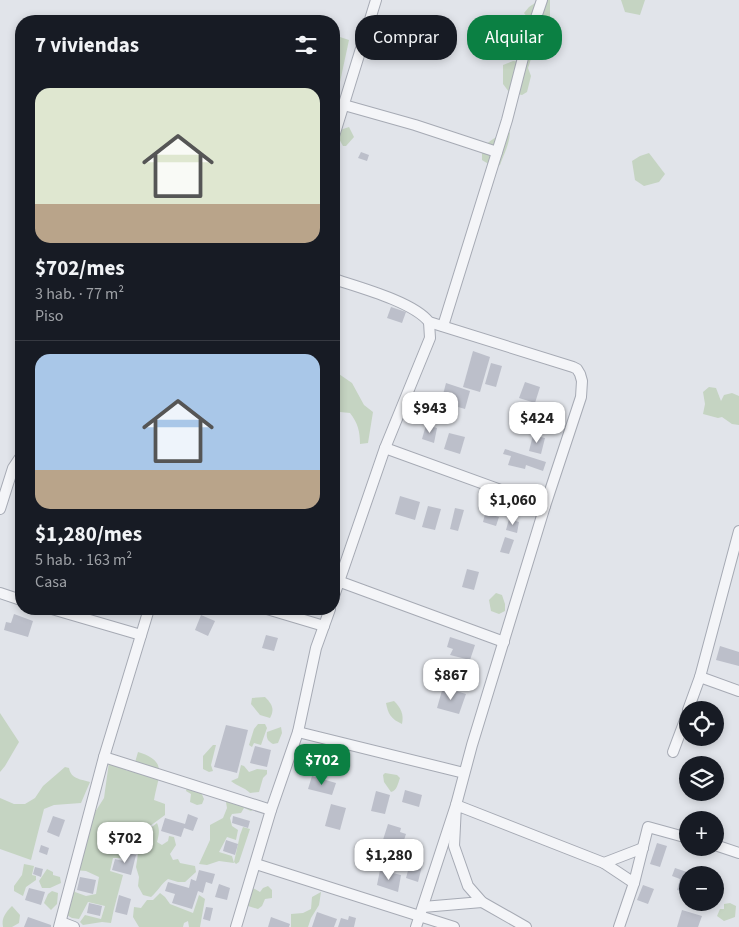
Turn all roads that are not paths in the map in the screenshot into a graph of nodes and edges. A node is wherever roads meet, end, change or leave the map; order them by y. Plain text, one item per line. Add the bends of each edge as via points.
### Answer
1 (376, 0) edge
2 (542, 0) edge
3 (344, 105) junction
4 (340, 117) edge
5 (497, 152) junction
6 (340, 281) edge
7 (429, 322) junction
8 (443, 326) junction
9 (385, 448) junction
10 (15, 465) edge
11 (545, 506) junction
12 (0, 509) edge
13 (738, 535) edge
14 (340, 575) edge
15 (340, 582) edge
16 (0, 593) edge
17 (15, 598) edge
18 (73, 615) edge
19 (147, 615) edge
20 (287, 615) edge
21 (328, 615) edge
22 (324, 626) junction
23 (141, 635) junction
24 (504, 642) junction
25 (700, 677) junction
26 (739, 691) edge
27 (692, 701) edge
28 (298, 732) junction
29 (679, 736) edge
30 (673, 752) dead end
31 (104, 756) junction
32 (464, 773) junction
33 (456, 806) junction
34 (271, 810) junction
35 (679, 836) edge
36 (643, 848) junction
37 (724, 848) edge
38 (739, 852) edge
39 (604, 863) junction
40 (256, 864) junction
41 (634, 882) junction
42 (482, 902) junction
43 (421, 912) junction
44 (60, 925) edge
45 (74, 927) edge
46 (236, 927) edge
47 (416, 927) edge
48 (454, 927) edge
49 (526, 927) edge
50 (619, 927) edge

1 - 3 street
2 - 5 street
3 - 4 street
3 - 5 street
5 - 8 street
6 - 7 street via 406,305
7 - 8 street
7 - 9 street via 430,338
8 - 11 street via 579,371 581,397
9 - 11 street
9 - 14 street
10 - 12 street
11 - 24 street
13 - 25 street
15 - 24 street
16 - 17 street
18 - 23 street
19 - 23 street
20 - 22 street
21 - 22 street
22 - 28 street via 316,648
23 - 31 street
24 - 32 street
25 - 26 street
25 - 27 street
28 - 32 street
28 - 34 street
29 - 30 street
31 - 34 street
31 - 44 street
32 - 33 street
33 - 39 street
33 - 42 street via 454,846 468,886
33 - 43 street
34 - 40 street
35 - 36 street via 648,827
36 - 39 street
36 - 41 street
37 - 38 street
39 - 41 street
40 - 43 street
40 - 46 street
41 - 50 street
42 - 43 street
42 - 49 street
43 - 47 street
43 - 48 street
44 - 45 street

